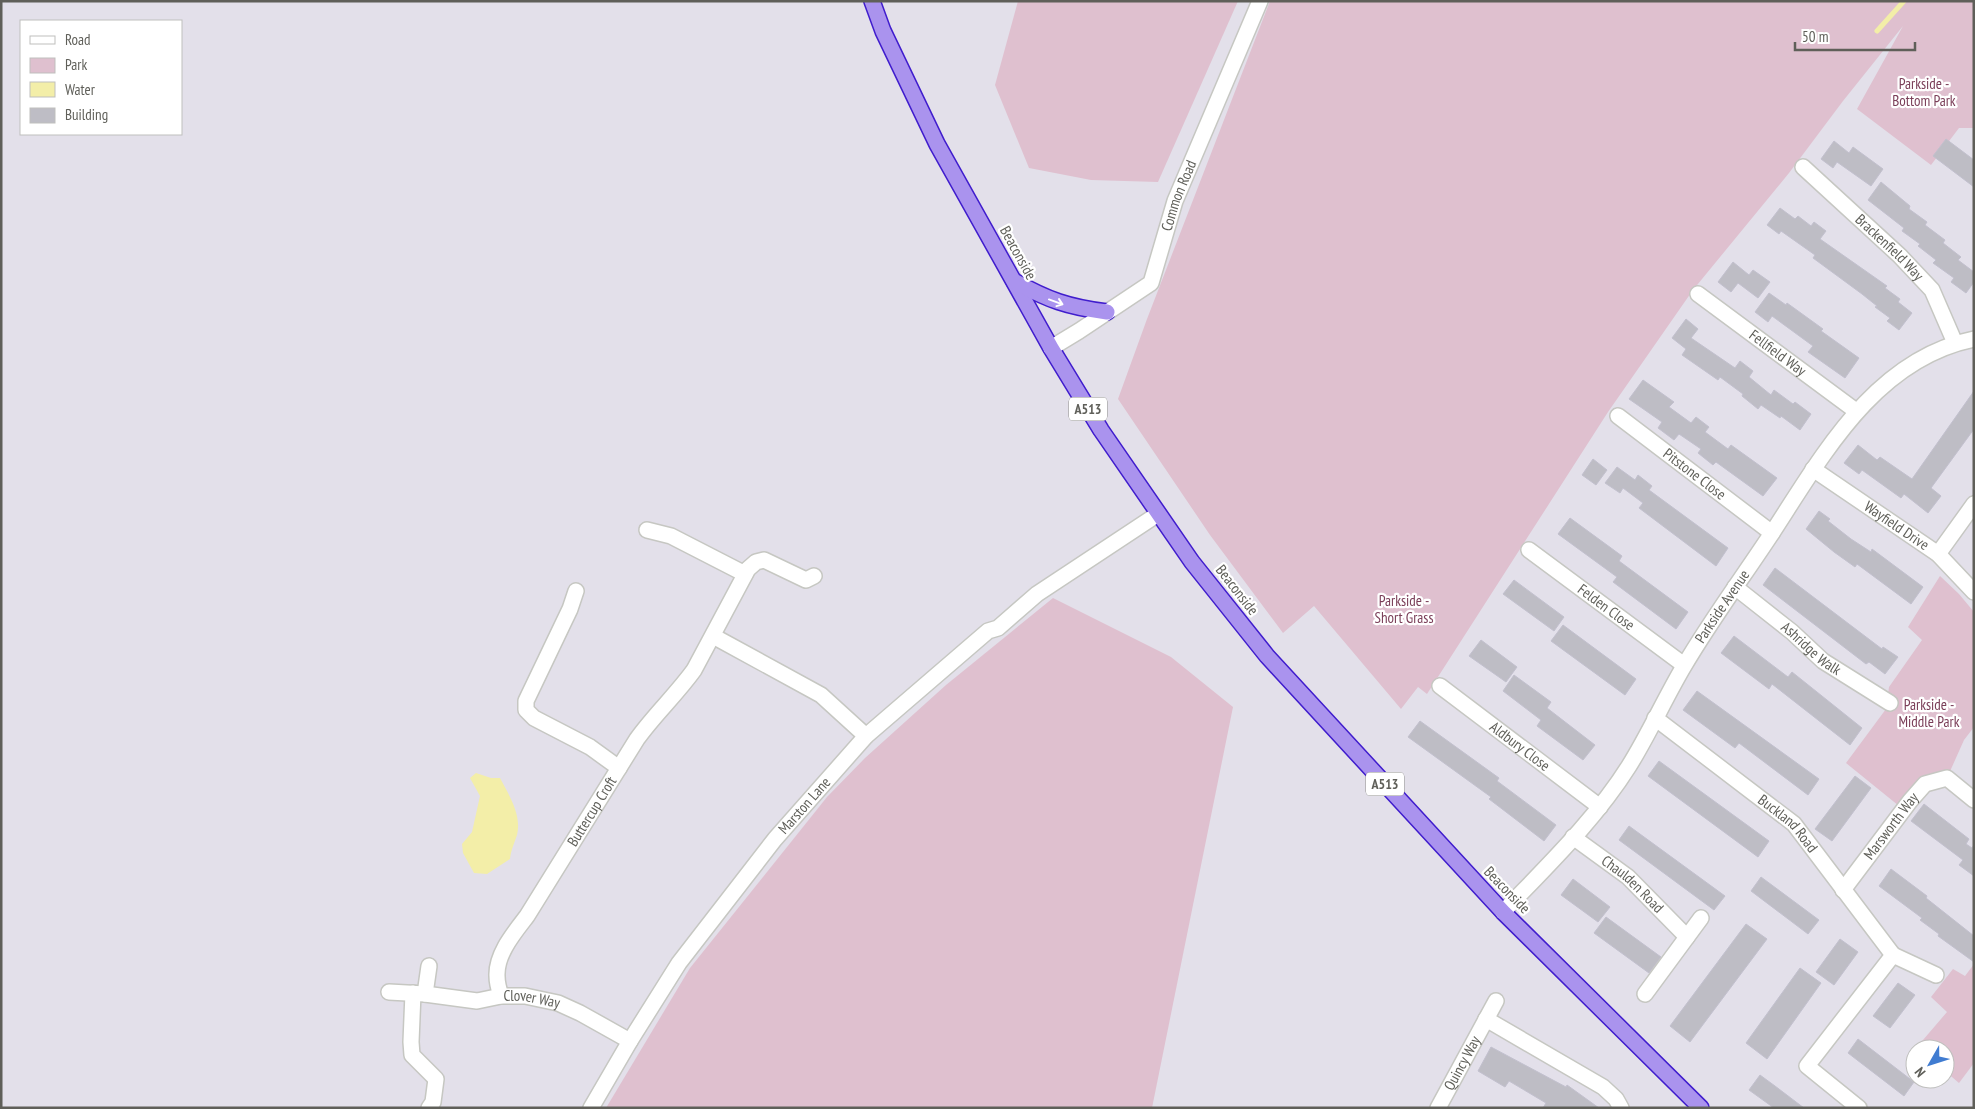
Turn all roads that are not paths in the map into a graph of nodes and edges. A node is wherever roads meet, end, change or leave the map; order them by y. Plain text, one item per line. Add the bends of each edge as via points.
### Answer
1 (872, 1) edge
2 (1260, 1) edge
3 (1803, 167) dead end
4 (1013, 280) junction
5 (1698, 294) dead end
6 (1108, 312) junction
7 (1974, 339) edge
8 (1955, 343) junction
9 (1051, 348) junction
10 (1856, 411) junction
11 (1618, 416) dead end
12 (1813, 469) junction
13 (1974, 504) edge
14 (1158, 514) junction
15 (647, 530) dead end
16 (1772, 533) junction
17 (1529, 550) dead end
18 (1938, 554) junction
19 (747, 572) junction
20 (814, 576) dead end
21 (1735, 587) junction
22 (576, 592) dead end
23 (1974, 592) edge
24 (713, 636) junction
25 (1684, 665) junction
26 (1440, 686) dead end
27 (1890, 703) dead end
28 (1655, 718) junction
29 (866, 736) junction
30 (619, 768) junction
31 (1974, 800) edge
32 (1600, 807) junction
33 (1573, 837) junction
34 (1843, 890) junction
35 (1503, 912) junction
36 (1701, 918) dead end
37 (1687, 937) junction
38 (1893, 955) junction
39 (429, 966) dead end
40 (1936, 975) dead end
41 (389, 992) dead end
42 (419, 993) junction
43 (1645, 994) dead end
44 (501, 996) junction
45 (1496, 1001) dead end
46 (1486, 1019) junction
47 (630, 1041) junction
48 (429, 1108) edge
49 (591, 1108) edge
50 (1438, 1108) edge
51 (1621, 1108) edge
52 (1701, 1108) edge
53 (1860, 1108) edge

1 - 4 highway, Beaconside / A513 via 937,144
2 - 6 street, Common Road via 1175,201 1151,283
3 - 8 street, Brackenfield Way via 1932,290
4 -> 6 highway via 1042,297
4 - 9 highway, Beaconside / A513
5 - 10 street, Fellfield Way
6 - 9 street, Common Road
7 - 8 street, Parkside Avenue
8 - 10 street, Parkside Avenue via 1922,358 1894,377
9 - 14 highway, Beaconside / A513
10 - 12 street, Parkside Avenue
11 - 16 street, Pitstone Close
12 - 16 street, Parkside Avenue
12 - 18 street, Wayfield Drive
13 - 18 street
14 - 29 street, Marston Lane via 1037,594 998,628 988,631
14 - 35 highway, Beaconside / A513 via 1267,656
15 - 19 street via 671,536
16 - 21 street, Parkside Avenue
17 - 25 street, Felden Close
18 - 23 street, Wayfield Drive
19 - 20 street via 756,562 764,560 806,580
19 - 24 street, Buttercup Croft
21 - 25 street, Parkside Avenue
21 - 27 street, Ashridge Walk via 1823,661
22 - 30 street via 526,701 526,710 534,718 590,747
24 - 29 street via 821,694
24 - 30 street, Buttercup Croft via 694,670 650,721
25 - 28 street, Parkside Avenue
26 - 32 street, Aldbury Close
28 - 32 street, Parkside Avenue via 1629,766
28 - 34 street, Buckland Road via 1794,824
29 - 47 street, Marston Lane via 752,868 679,963
30 - 44 street, Buttercup Croft via 527,916 509,939 497,976
31 - 34 street, Marsworth Way via 1947,778 1925,784
32 - 33 street, Parkside Avenue
33 - 35 street, Parkside Avenue
33 - 37 street, Chaulden Road via 1628,877
34 - 38 street, Buckland Road
35 - 52 highway, Beaconside / A513
36 - 37 street
37 - 43 street
38 - 40 street, Buckland Road
38 - 53 street via 1807,1066
39 - 42 street
41 - 42 street, Clover Way
42 - 44 street, Clover Way via 476,1001
42 - 48 street via 412,1055 436,1079
44 - 47 street, Clover Way via 525,996 558,1003
45 - 46 street, Quincy Way
46 - 50 street, Quincy Way
46 - 51 street, Quincy Way via 1602,1087
47 - 49 street, Marston Lane

